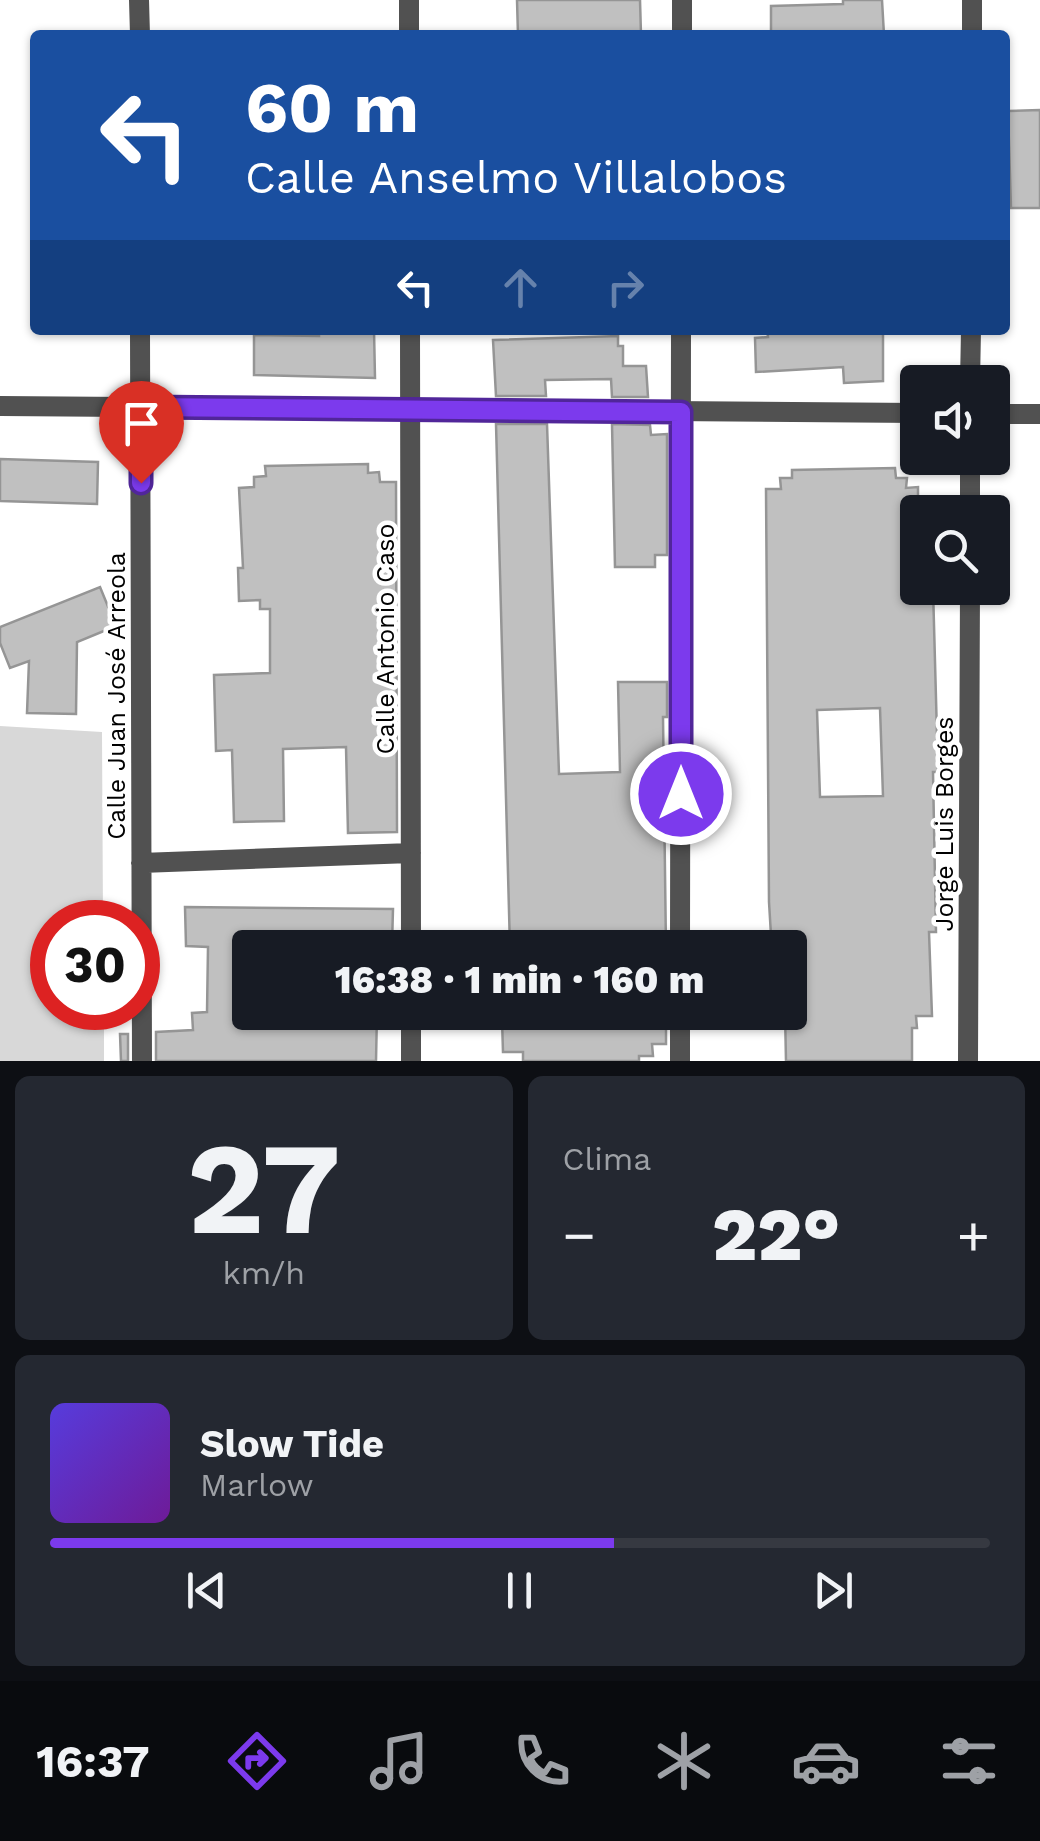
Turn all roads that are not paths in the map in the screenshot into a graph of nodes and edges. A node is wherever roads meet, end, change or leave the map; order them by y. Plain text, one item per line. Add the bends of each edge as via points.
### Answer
1 (140, 0) edge
2 (408, 0) edge
3 (682, 0) edge
4 (972, 0) edge
5 (140, 30) edge
6 (409, 30) edge
7 (682, 30) edge
8 (972, 30) edge
9 (140, 335) edge
10 (410, 335) edge
11 (682, 335) edge
12 (970, 335) edge
13 (970, 365) edge
14 (0, 406) edge
15 (141, 407) junction
16 (410, 409) junction
17 (681, 412) junction
18 (900, 413) edge
19 (1010, 414) edge
20 (1040, 414) edge
21 (970, 605) edge
22 (410, 852) junction
23 (142, 863) junction
24 (411, 930) edge
25 (680, 930) edge
26 (411, 1030) edge
27 (680, 1030) edge
28 (142, 1061) edge
29 (411, 1061) edge
30 (680, 1061) edge
31 (968, 1061) edge

1 - 5 street
2 - 6 street
3 - 7 street
4 - 8 street
9 - 15 street, Calle Juan José Arreola
10 - 16 street, Calle Antonio Caso
11 - 17 street
12 - 13 street
14 - 15 street
15 - 16 street
15 - 23 street, Calle Juan José Arreola
16 - 17 street
16 - 22 street, Calle Antonio Caso
17 - 18 street
17 - 25 street
19 - 20 street
21 - 31 street, Jorge Luis Borges
22 - 23 street
22 - 24 street, Calle Antonio Caso
23 - 28 street, Calle Juan José Arreola
26 - 29 street
27 - 30 street

